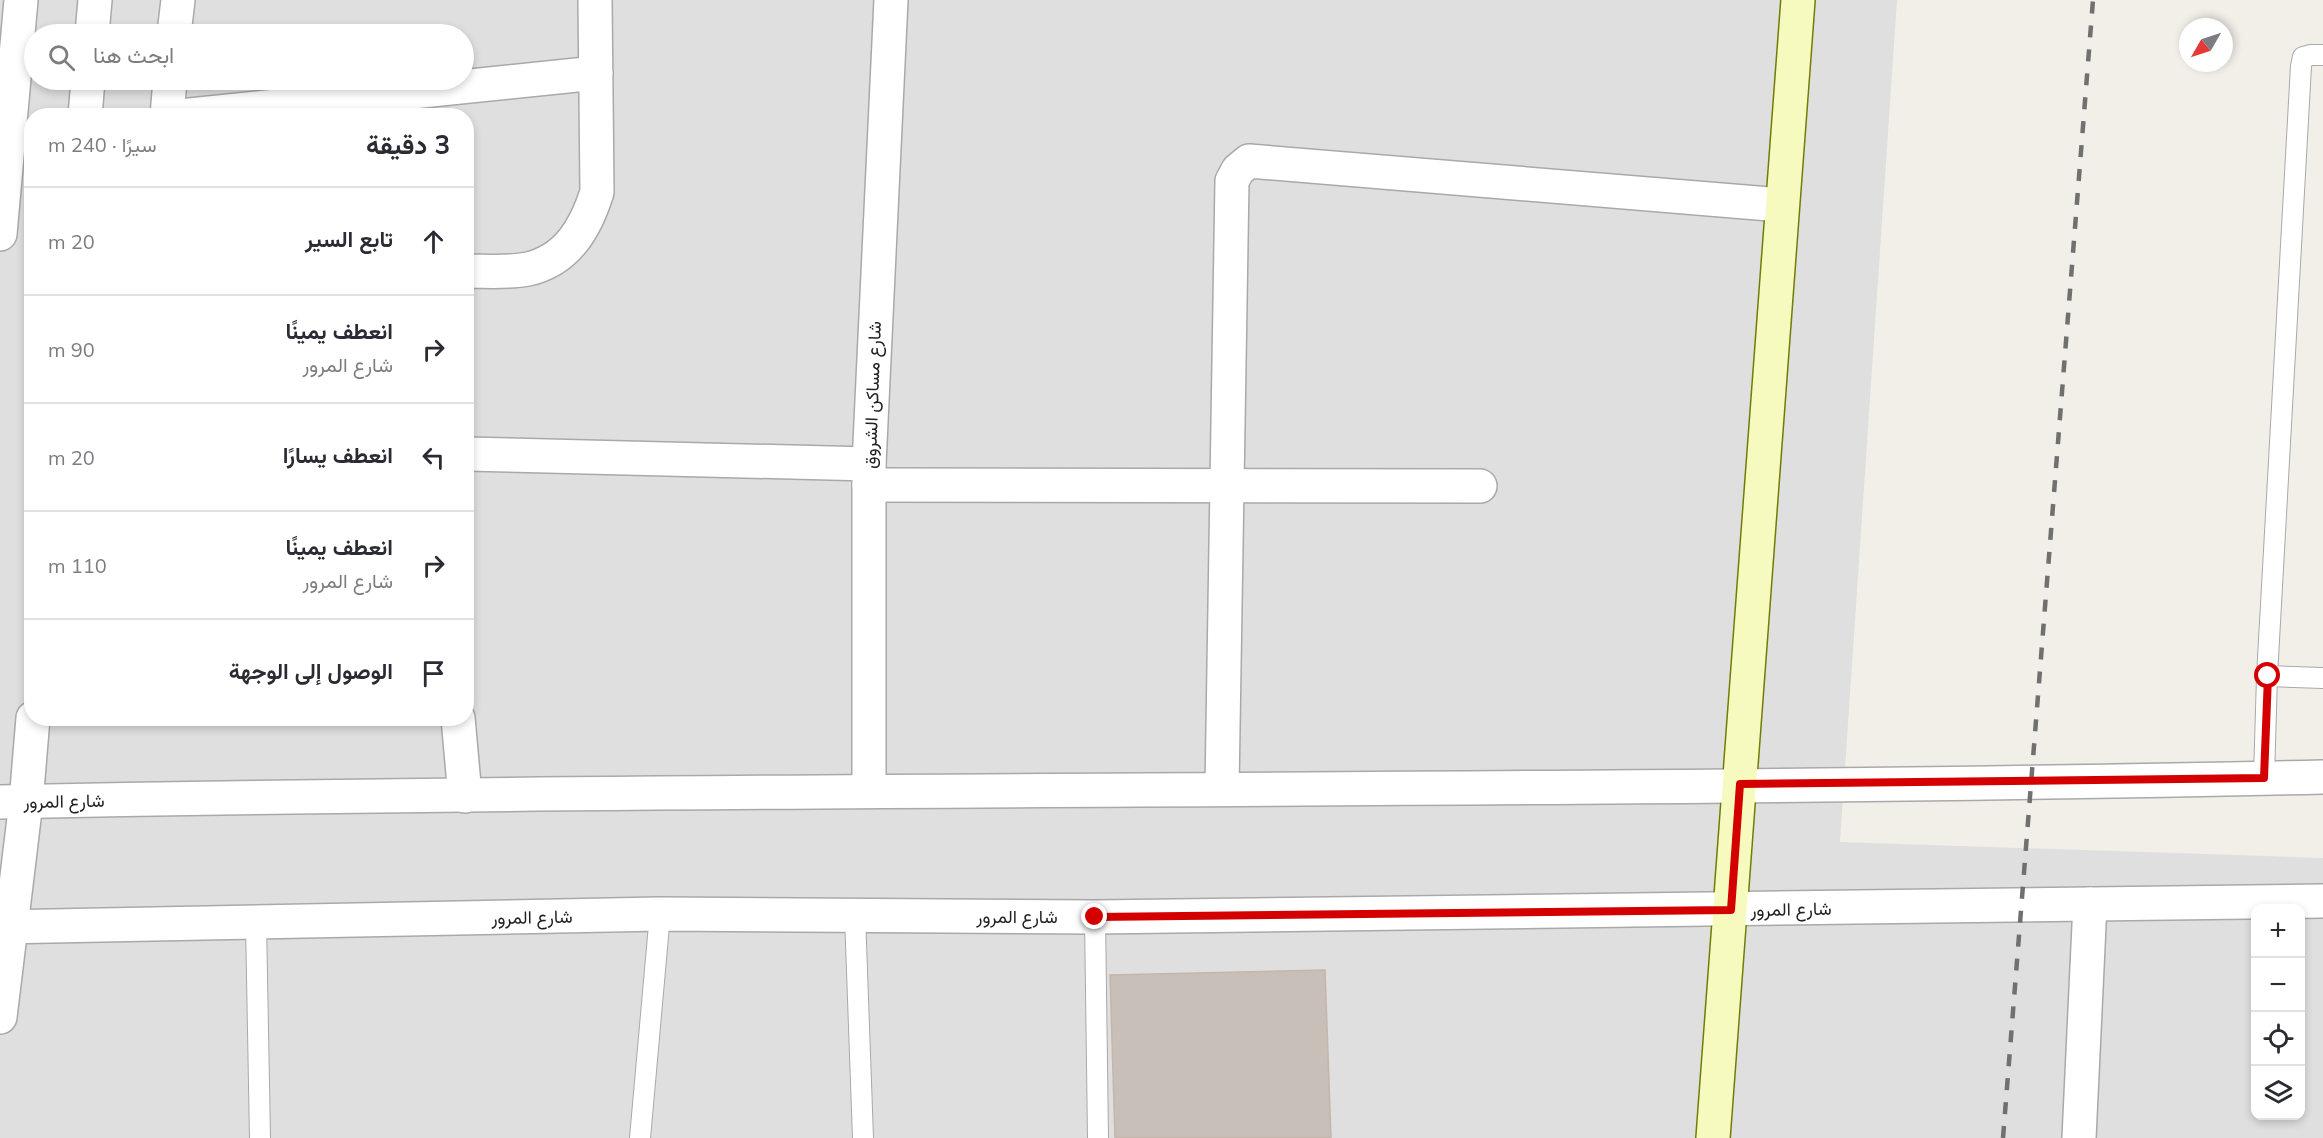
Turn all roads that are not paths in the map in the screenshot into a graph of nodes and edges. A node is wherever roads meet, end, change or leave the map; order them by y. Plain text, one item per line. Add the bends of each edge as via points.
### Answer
1 (21, 0) edge
2 (95, 0) edge
3 (178, 0) edge
4 (595, 0) edge
5 (891, 0) edge
6 (1798, 0) edge
7 (93, 24) edge
8 (175, 24) edge
9 (8, 53) edge
10 (2323, 55) edge
11 (596, 73) junction
12 (474, 86) edge
13 (87, 90) edge
14 (169, 90) edge
15 (432, 90) edge
16 (86, 108) edge
17 (168, 108) edge
18 (257, 108) edge
19 (1782, 205) junction
20 (0, 234) edge
21 (474, 271) edge
22 (474, 454) edge
23 (869, 475) junction
24 (1227, 486) junction
25 (1480, 486) dead end
26 (2268, 676) junction
27 (2323, 678) edge
28 (31, 726) edge
29 (459, 726) edge
30 (2323, 777) edge
31 (2264, 778) junction
32 (1740, 784) junction
33 (1222, 788) junction
34 (869, 791) junction
35 (465, 796) junction
36 (13, 802) edge
37 (2323, 901) edge
38 (2090, 904) junction
39 (1731, 910) junction
40 (660, 914) junction
41 (855, 915) junction
42 (1095, 917) junction
43 (256, 922) junction
44 (5, 927) edge
45 (0, 1017) edge
46 (261, 1138) edge
47 (640, 1138) edge
48 (863, 1138) edge
49 (1098, 1138) edge
50 (1713, 1138) edge
51 (2079, 1138) edge

1 - 9 street
2 - 7 street
3 - 8 street
4 - 11 street
5 - 23 street, شارع مساكن الشروق
6 - 19 street
9 - 20 street
10 - 26 lane via 2303,57 2301,66
11 - 12 street
11 - 21 street via 597,192 589,218 574,241 553,258 528,269
13 - 16 street
14 - 17 street
15 - 18 street
19 - 24 street via 1249,161 1232,181
19 - 32 street
22 - 23 street
23 - 24 street
23 - 34 street, شارع مساكن الشروق
24 - 25 street
24 - 33 street
26 - 27 lane
26 - 31 lane
28 - 36 street
29 - 35 street
30 - 31 street, شارع المرور
31 - 32 street, شارع المرور
32 - 33 street, شارع المرور
32 - 39 street
33 - 34 street, شارع المرور
34 - 35 street, شارع المرور
35 - 36 street, شارع المرور
36 - 44 street
37 - 38 street, شارع المرور
38 - 39 street, شارع المرور
38 - 51 street
39 - 42 street, شارع المرور
39 - 50 street
40 - 41 street, شارع المرور
40 - 43 street, شارع المرور
40 - 47 lane
41 - 42 street, شارع المرور
41 - 48 lane
42 - 49 lane
43 - 44 street, شارع المرور
43 - 46 lane
44 - 45 street

